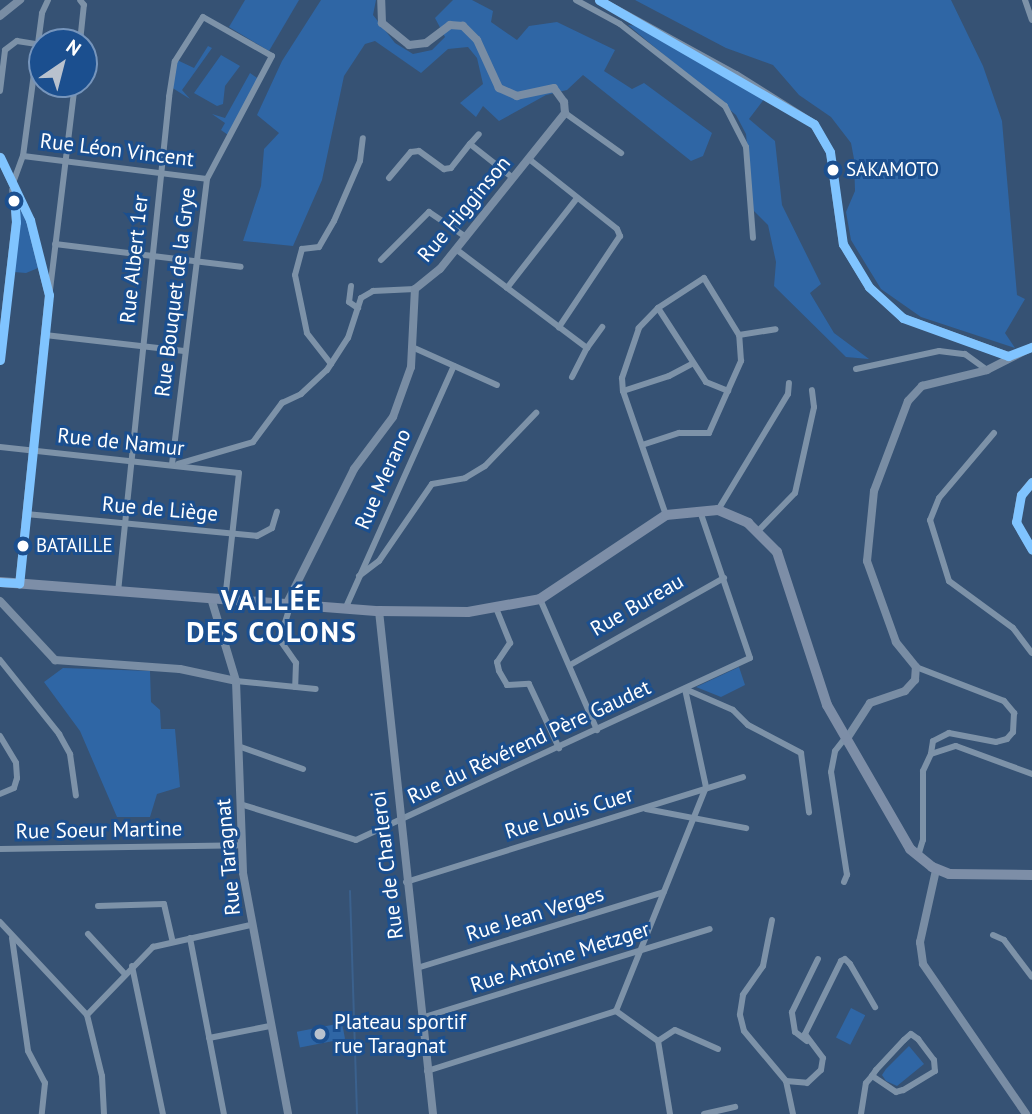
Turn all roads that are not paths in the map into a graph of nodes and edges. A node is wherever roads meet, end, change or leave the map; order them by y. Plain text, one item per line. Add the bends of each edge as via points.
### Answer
1 (20, 0) edge
2 (48, 0) edge
3 (381, 0) edge
4 (577, 0) edge
5 (599, 0) edge
6 (1025, 0) edge
7 (82, 1) edge
8 (0, 16) edge
9 (1032, 20) edge
10 (41, 28) edge
11 (81, 28) edge
12 (28, 43) edge
13 (272, 56) joint
14 (0, 91) edge
15 (30, 98) edge
16 (73, 98) edge
17 (565, 113) junction
18 (479, 134) dead end
19 (363, 138) dead end
20 (470, 144) junction
21 (621, 153) dead end
22 (23, 156) junction
23 (0, 157) edge
24 (528, 159) junction
25 (66, 161) junction
26 (161, 173) junction
27 (389, 178) dead end
28 (513, 178) junction
29 (207, 179) junction
30 (13, 183) junction
31 (577, 198) junction
32 (466, 237) junction
33 (753, 238) dead end
34 (55, 244) junction
35 (457, 250) junction
36 (152, 255) junction
37 (382, 260) dead end
38 (196, 261) junction
39 (241, 267) dead end
40 (351, 286) dead end
41 (507, 288) junction
42 (415, 289) junction
43 (49, 295) junction
44 (358, 308) junction
45 (658, 308) junction
46 (559, 327) junction
47 (603, 327) dead end
48 (776, 329) dead end
49 (45, 335) junction
50 (740, 335) junction
51 (1, 343) edge
52 (142, 346) junction
53 (1032, 347) edge
54 (412, 348) junction
55 (587, 348) junction
56 (184, 351) junction
57 (1007, 356) junction
58 (0, 360) edge
59 (693, 363) junction
60 (331, 364) junction
61 (454, 366) junction
62 (856, 369) dead end
63 (987, 370) junction
64 (572, 377) dead end
65 (789, 383) dead end
66 (497, 385) dead end
67 (812, 390) dead end
68 (623, 391) junction
69 (728, 391) junction
70 (536, 412) dead end
71 (994, 433) dead end
72 (642, 445) junction
73 (0, 447) edge
74 (33, 451) junction
75 (129, 461) junction
76 (173, 465) junction
77 (1032, 482) edge
78 (700, 509) junction
79 (718, 510) junction
80 (277, 512) dead end
81 (26, 514) junction
82 (666, 515) junction
83 (124, 524) junction
84 (758, 531) junction
85 (232, 533) junction
86 (1032, 550) edge
87 (358, 577) junction
88 (724, 578) junction
89 (0, 582) edge
90 (19, 583) junction
91 (118, 592) junction
92 (211, 598) junction
93 (540, 599) junction
94 (225, 600) junction
95 (0, 602) edge
96 (289, 603) junction
97 (346, 607) junction
98 (496, 608) junction
99 (379, 611) junction
100 (1032, 653) edge
101 (0, 660) edge
102 (570, 665) junction
103 (916, 667) junction
104 (236, 681) junction
105 (295, 687) junction
106 (316, 689) dead end
107 (685, 689) junction
108 (597, 730) junction
109 (0, 736) edge
110 (846, 739) junction
111 (238, 746) junction
112 (559, 748) junction
113 (932, 754) junction
114 (303, 769) dead end
115 (1032, 774) edge
116 (743, 777) dead end
117 (706, 787) junction
118 (0, 794) edge
119 (76, 796) dead end
120 (240, 804) junction
121 (644, 808) junction
122 (808, 812) dead end
123 (694, 819) junction
124 (399, 822) junction
125 (746, 828) dead end
126 (923, 836) junction
127 (242, 845) junction
128 (908, 846) junction
129 (0, 849) edge
130 (921, 859) junction
131 (936, 870) junction
132 (949, 874) junction
133 (1032, 875) edge
134 (406, 882) junction
135 (844, 883) dead end
136 (934, 891) junction
137 (664, 892) junction
138 (98, 906) dead end
139 (772, 920) dead end
140 (0, 922) edge
141 (251, 925) junction
142 (710, 929) dead end
143 (88, 934) dead end
144 (993, 935) dead end
145 (11, 936) junction
146 (190, 938) junction
147 (172, 940) junction
148 (640, 950) junction
149 (818, 959) dead end
150 (132, 965) junction
151 (417, 968) junction
152 (124, 973) junction
153 (1031, 974) edge
154 (875, 1007) dead end
155 (616, 1011) junction
156 (87, 1015) junction
157 (421, 1018) junction
158 (270, 1026) junction
159 (209, 1038) junction
160 (657, 1041) junction
161 (808, 1042) junction
162 (718, 1049) dead end
163 (427, 1072) junction
164 (872, 1076) junction
165 (786, 1081) junction
166 (735, 1107) dead end
167 (42, 1114) edge
168 (104, 1114) edge
169 (163, 1114) edge
170 (224, 1114) edge
171 (288, 1114) edge
172 (433, 1114) edge
173 (670, 1114) edge
174 (704, 1114) edge
175 (793, 1114) edge
176 (861, 1114) edge
177 (1026, 1114) edge

1 - 8 street
2 - 10 street
3 - 17 street via 382,23 409,45 426,43 450,25 463,26 477,40 499,88 517,96 555,88
4 - 33 street via 620,24 725,106 746,147
5 - 57 street via 814,124 830,152 843,244 869,288 903,318
6 - 9 street
7 - 11 street
12 - 14 street via 16,41 5,50
13 - 26 street, Rue Albert 1er via 203,17 175,61
13 - 29 street, Rue Bouquet de la Grye
15 - 22 street
16 - 25 street
17 - 21 street
17 - 24 street, Rue Higginson
18 - 20 street
19 - 60 street via 360,161 334,220 319,247 302,249 295,275 307,333
20 - 27 street via 451,168 444,169 419,151 411,152
20 - 28 street
22 - 25 street, Rue Léon Vincent
22 - 30 street
23 - 30 street
24 - 28 street, Rue Higginson
24 - 31 street
25 - 26 street, Rue Léon Vincent
25 - 34 street
26 - 29 street, Rue Léon Vincent
26 - 36 street, Rue Albert 1er
28 - 32 street, Rue Higginson
29 - 38 street, Rue Bouquet de la Grye
30 - 43 street via 30,220
30 - 51 street via 16,222
31 - 41 street
31 - 46 street via 620,236
32 - 35 street, Rue Higginson
32 - 37 street via 429,212
34 - 36 street
34 - 43 street
35 - 41 street
35 - 42 street, Rue Higginson
36 - 38 street
36 - 52 street, Rue Albert 1er
38 - 39 street
38 - 56 street, Rue Bouquet de la Grye
40 - 44 street via 349,302
41 - 46 street
42 - 44 street, Rue Higginson via 368,292
42 - 54 street
43 - 49 street
44 - 60 street via 348,338
45 - 50 street via 704,278
45 - 59 street
45 - 68 street via 635,333 622,378
46 - 55 street
47 - 55 street
48 - 50 street
49 - 52 street
49 - 74 street
50 - 69 street via 741,360
51 - 58 street
52 - 56 street
52 - 75 street, Rue Albert 1er
53 - 57 street
54 - 61 street
54 - 96 street via 411,367 393,417 354,470
55 - 64 street
56 - 76 street, Rue Bouquet de la Grye
57 - 63 street
59 - 68 street
59 - 69 street via 706,382
60 - 76 street via 314,384 275,409 253,442
61 - 66 street
61 - 87 street, Rue Merano
62 - 63 street via 939,351 965,354
63 - 103 street via 914,392 874,491 867,561 896,642
65 - 79 street via 788,394
67 - 84 street via 814,407 795,493
68 - 72 street
69 - 72 street via 709,433 679,433
70 - 87 street via 485,466 465,478 432,484 379,561
71 - 100 street via 939,498 930,520 949,581 1013,628
72 - 82 street
73 - 74 street, Rue de Namur
74 - 75 street, Rue de Namur
74 - 81 street
75 - 76 street, Rue de Namur
75 - 83 street, Rue Albert 1er
76 - 85 street, Rue de Namur via 239,473
77 - 86 street via 1021,495 1016,522
78 - 79 main road
78 - 82 main road
78 - 88 street
79 - 84 main road
80 - 85 street, Rue de Liège via 272,528 264,534
81 - 83 street, Rue de Liège
81 - 90 street
82 - 93 main road
83 - 85 street, Rue de Liège
83 - 91 street, Rue Albert 1er
84 - 110 main road via 786,571 816,674
85 - 94 street
87 - 97 street, Rue Merano
88 - 102 street, Rue Bureau
88 - 107 street, Rue du Révérend Père Gaudet via 751,658
89 - 90 main road
90 - 91 main road
91 - 92 main road
92 - 94 main road
92 - 104 street, Rue Taragnat
93 - 98 main road
93 - 102 street
94 - 96 main road
95 - 104 street via 55,660 180,669
96 - 97 main road
96 - 105 street via 280,640 296,663
97 - 99 main road
98 - 99 main road via 439,613
98 - 112 street via 510,643 497,662 499,671 507,685 529,684
99 - 124 street, Rue de Charleroi
101 - 119 street via 59,734 70,754
102 - 108 street
103 - 110 street via 910,688 870,703
103 - 113 street via 1004,701 1014,713 1013,732 1007,739 996,742 949,733 933,741
104 - 105 street
104 - 111 street, Rue Taragnat
105 - 106 street
107 - 108 street, Rue du Révérend Père Gaudet
107 - 117 street
107 - 122 street via 733,710 748,725 801,753
108 - 112 street, Rue du Révérend Père Gaudet
109 - 118 street via 16,763 18,778 14,788
110 - 128 main road
110 - 135 street via 835,751 831,772 847,875
111 - 114 street
111 - 120 street, Rue Taragnat
112 - 124 street, Rue du Révérend Père Gaudet
113 - 115 street via 956,746
113 - 126 street via 923,771
116 - 117 street, Rue Louis Cuer
117 - 121 street, Rue Louis Cuer
117 - 123 street
120 - 124 street, Rue du Révérend Père Gaudet via 356,840
120 - 127 street, Rue Taragnat
121 - 123 street
121 - 134 street, Rue Louis Cuer
123 - 125 street
123 - 137 street
124 - 134 street, Rue de Charleroi
126 - 128 street via 920,845
126 - 130 street
127 - 129 street, Rue Soeur Martine
127 - 141 street, Rue Taragnat
128 - 130 main road
130 - 131 main road
130 - 136 street
131 - 132 main road
131 - 136 street
132 - 133 main road
132 - 136 street
134 - 151 street, Rue de Charleroi
136 - 177 street via 920,942 923,964
137 - 148 street
137 - 151 street, Rue Jean Verges
138 - 147 street via 164,904
139 - 165 street via 763,966 743,995 740,1015 744,1031
140 - 145 street
141 - 146 street
141 - 158 street, Rue Taragnat
142 - 148 street, Rue Antoine Metzger
143 - 152 street
144 - 153 street via 1004,940
145 - 156 street
145 - 167 street via 28,1051 45,1083
146 - 147 street
146 - 159 street
147 - 150 street via 153,947
148 - 155 street
148 - 157 street, Rue Antoine Metzger
149 - 161 street via 792,1012 795,1032
150 - 152 street
150 - 169 street
151 - 157 street, Rue de Charleroi
152 - 156 street
154 - 161 street via 850,964 841,961 808,1023
155 - 160 street
155 - 163 street
156 - 168 street via 102,1076
157 - 163 street, Rue de Charleroi
158 - 159 street
158 - 171 street, Rue Taragnat
159 - 170 street
160 - 162 street via 675,1030
160 - 173 street
161 - 165 street via 823,1058 821,1070 807,1083
163 - 172 street, Rue de Charleroi
164 - 164 street via 911,1034 934,1060 935,1070 896,1092
164 - 176 street via 861,1093
165 - 175 street
166 - 174 street

